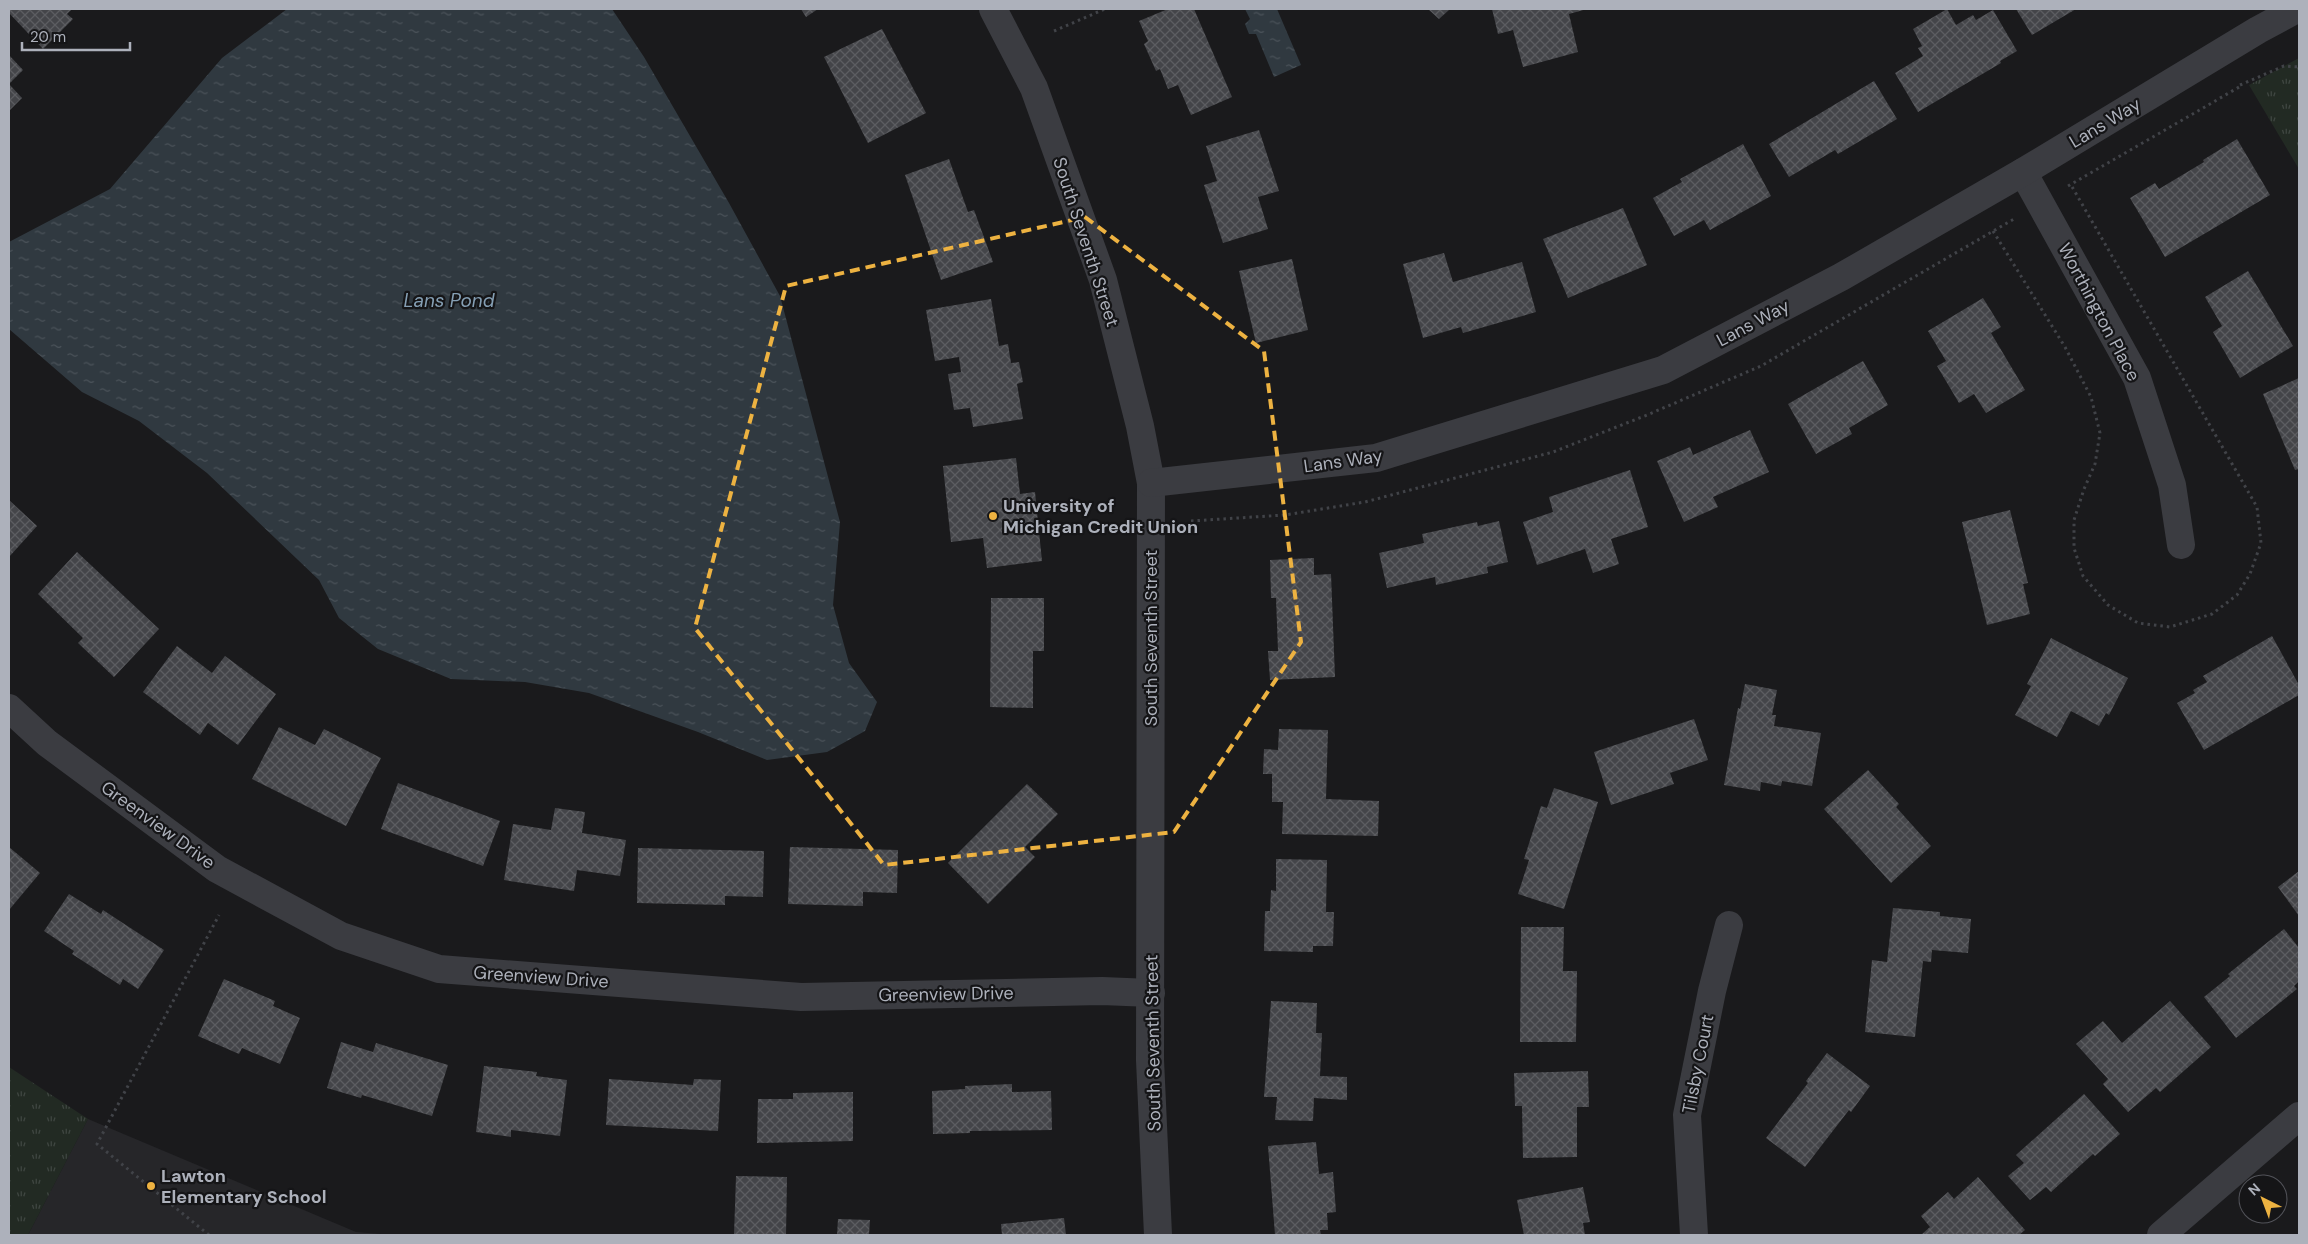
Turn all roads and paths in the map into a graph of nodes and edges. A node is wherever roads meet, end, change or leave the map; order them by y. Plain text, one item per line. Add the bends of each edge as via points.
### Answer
1 (993, 9) edge
2 (1105, 9) edge
3 (2297, 9) edge
4 (1054, 31) dead end
5 (2023, 172) junction
6 (1150, 483) junction
7 (2181, 545) dead end
8 (9, 708) edge
9 (219, 915) dead end
10 (1729, 925) dead end
11 (1151, 993) junction
12 (2299, 1116) edge
13 (209, 1235) edge
14 (1158, 1235) edge
15 (1694, 1235) edge
16 (2162, 1235) edge

1 - 6 street, South Seventh Street via 1034,88 1102,280 1140,426
2 - 4 path
3 - 5 street, Lans Way
5 - 6 street, Lans Way via 1841,277 1663,370 1376,458
5 - 7 street, Worthington Place via 2137,378 2172,485
6 - 11 street, South Seventh Street
8 - 11 street, Greenview Drive via 46,743 217,869 341,936 440,968 801,997 1102,991
9 - 13 path via 97,1144
10 - 15 street, Tilsby Court via 1687,1115
11 - 14 street, South Seventh Street via 1150,1060
12 - 16 street

